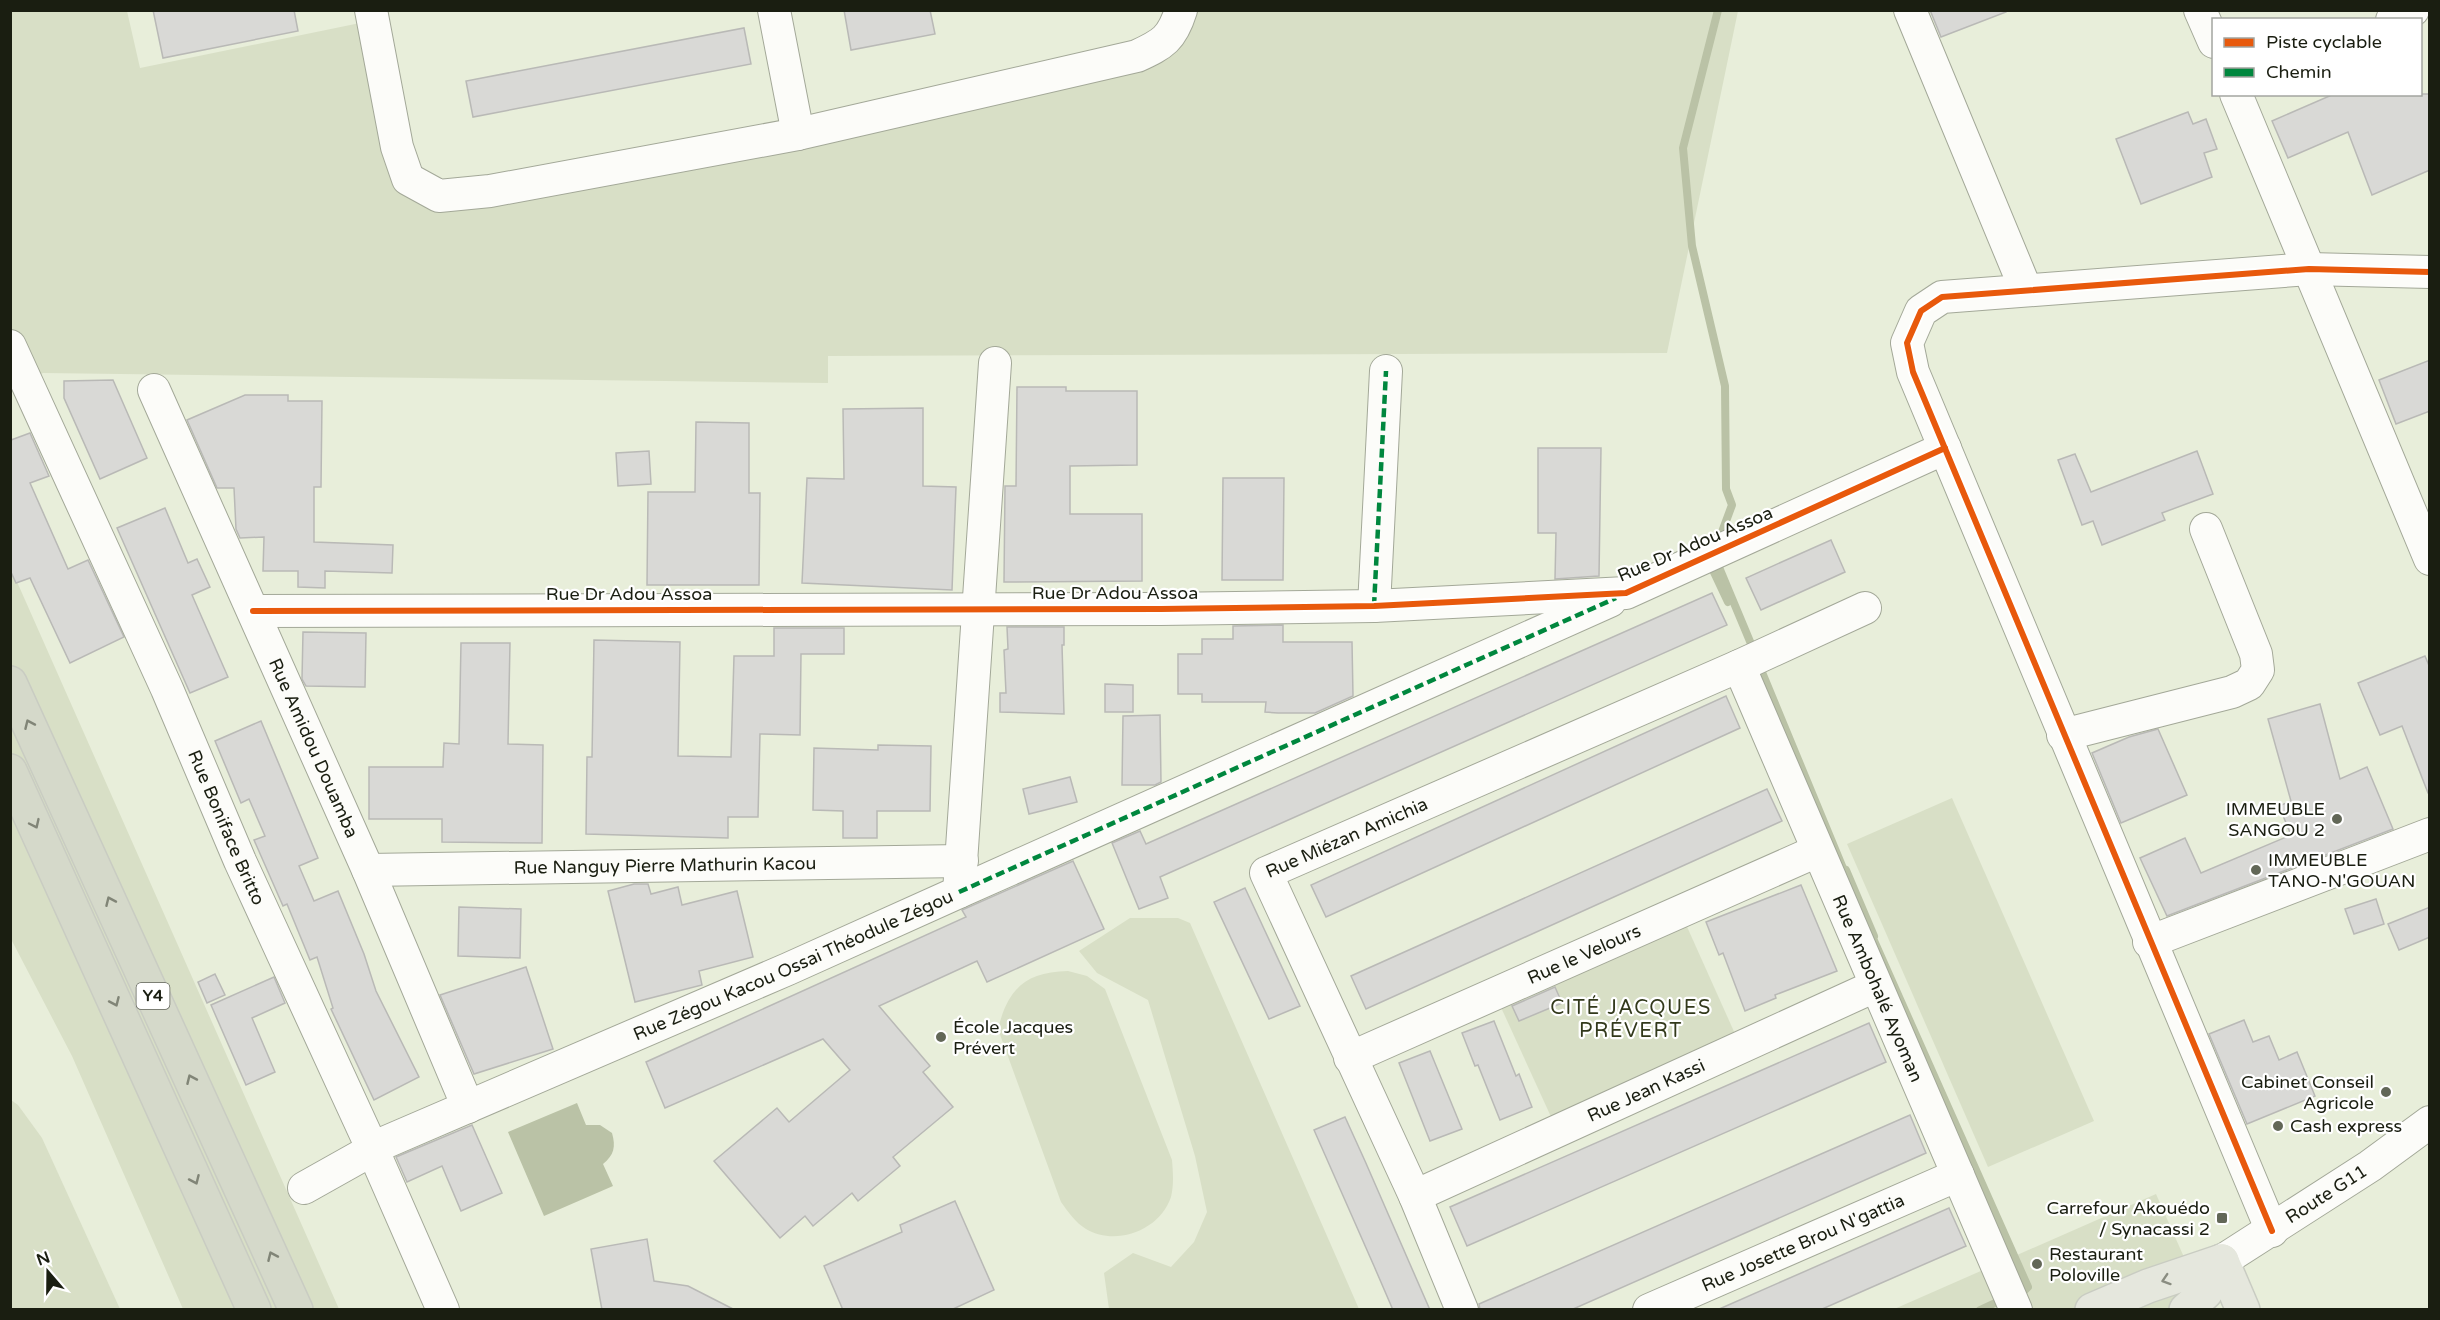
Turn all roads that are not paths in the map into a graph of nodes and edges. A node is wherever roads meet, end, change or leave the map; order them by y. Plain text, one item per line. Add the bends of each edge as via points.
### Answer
1 (371, 10) edge
2 (774, 10) edge
3 (1181, 10) edge
4 (1910, 10) edge
5 (2200, 10) edge
6 (2414, 10) edge
7 (2396, 18) edge
8 (2212, 37) edge
9 (2237, 96) edge
10 (798, 134) junction
11 (2309, 268) junction
12 (2430, 272) edge
13 (2026, 290) junction
14 (10, 346) edge
15 (994, 363) dead end
16 (1386, 371) dead end
17 (154, 390) dead end
18 (1945, 448) junction
19 (2206, 529) dead end
20 (2430, 559) edge
21 (1626, 593) junction
22 (1374, 606) junction
23 (979, 608) junction
24 (1865, 608) dead end
25 (253, 611) junction
26 (1739, 666) junction
27 (10, 682) edge
28 (2063, 735) junction
29 (10, 771) edge
30 (2430, 834) edge
31 (1817, 850) junction
32 (962, 861) junction
33 (368, 870) junction
34 (959, 892) junction
35 (2150, 942) junction
36 (1875, 986) junction
37 (1350, 1058) junction
38 (468, 1107) junction
39 (2430, 1122) edge
40 (372, 1149) junction
41 (1958, 1175) junction
42 (304, 1188) dead end
43 (1415, 1196) junction
44 (2272, 1231) junction
45 (2222, 1261) junction
46 (254, 1310) edge
47 (296, 1310) edge
48 (443, 1310) edge
49 (1462, 1310) edge
50 (1649, 1310) edge
51 (2016, 1310) edge
52 (2092, 1310) edge
53 (2186, 1310) edge
54 (2243, 1310) edge

1 - 10 street via 397,147 408,179 439,196 490,191
2 - 10 street
3 - 10 street via 1175,29 1161,45 1137,56
4 - 13 street
5 - 8 street
6 - 7 street
9 - 11 street
11 - 12 street
11 - 13 street
11 - 20 street
13 - 18 street via 1942,297 1921,311 1907,343 1913,372
14 - 40 street, Rue Boniface Britto
15 - 23 street, Rue Zégou Kacou Ossai Théodule Zégou
16 - 22 street
17 - 25 street, Rue Amidou Douamba
18 - 21 street, Rue Dr Adou Assoa
18 - 28 street
19 - 28 street via 2256,654 2258,670 2249,684 2232,692
21 - 22 street, Rue Dr Adou Assoa
21 - 34 street
22 - 23 street, Rue Dr Adou Assoa
23 - 25 street, Rue Dr Adou Assoa
23 - 32 street, Rue Zégou Kacou Ossai Théodule Zégou
24 - 26 street, Rue Miézan Amichia
25 - 33 street, Rue Amidou Douamba
26 - 31 street, Rue Ambohalé Ayoman
26 - 37 street, Rue Miézan Amichia via 1266,873
47 -> 27 highway, Y4
28 - 35 street
29 -> 46 highway, Y4
30 - 35 street
31 - 36 street, Rue Ambohalé Ayoman
31 - 37 street, Rue le Velours
32 - 33 street, Rue Nanguy Pierre Mathurin Kacou
32 - 34 street, Rue Zégou Kacou Ossai Théodule Zégou
33 - 38 street, Rue Amidou Douamba
34 - 38 street, Rue Zégou Kacou Ossai Théodule Zégou
35 - 44 street
36 - 41 street, Rue Ambohalé Ayoman
36 - 43 street, Rue Jean Kassi
37 - 43 street, Rue Miézan Amichia
38 - 40 street, Rue Zégou Kacou Ossai Théodule Zégou
39 - 44 street, Route G11
40 - 42 street, Rue Zégou Kacou Ossai Théodule Zégou
40 - 48 street, Rue Boniface Britto
41 - 50 street, Rue Josette Brou N'gattia
41 - 51 street, Rue Ambohalé Ayoman
43 - 49 street, Rue Miézan Amichia
44 - 45 street, Route G11
45 -> 52 main road
45 - 53 main road via 2206,1292
45 - 54 main road

